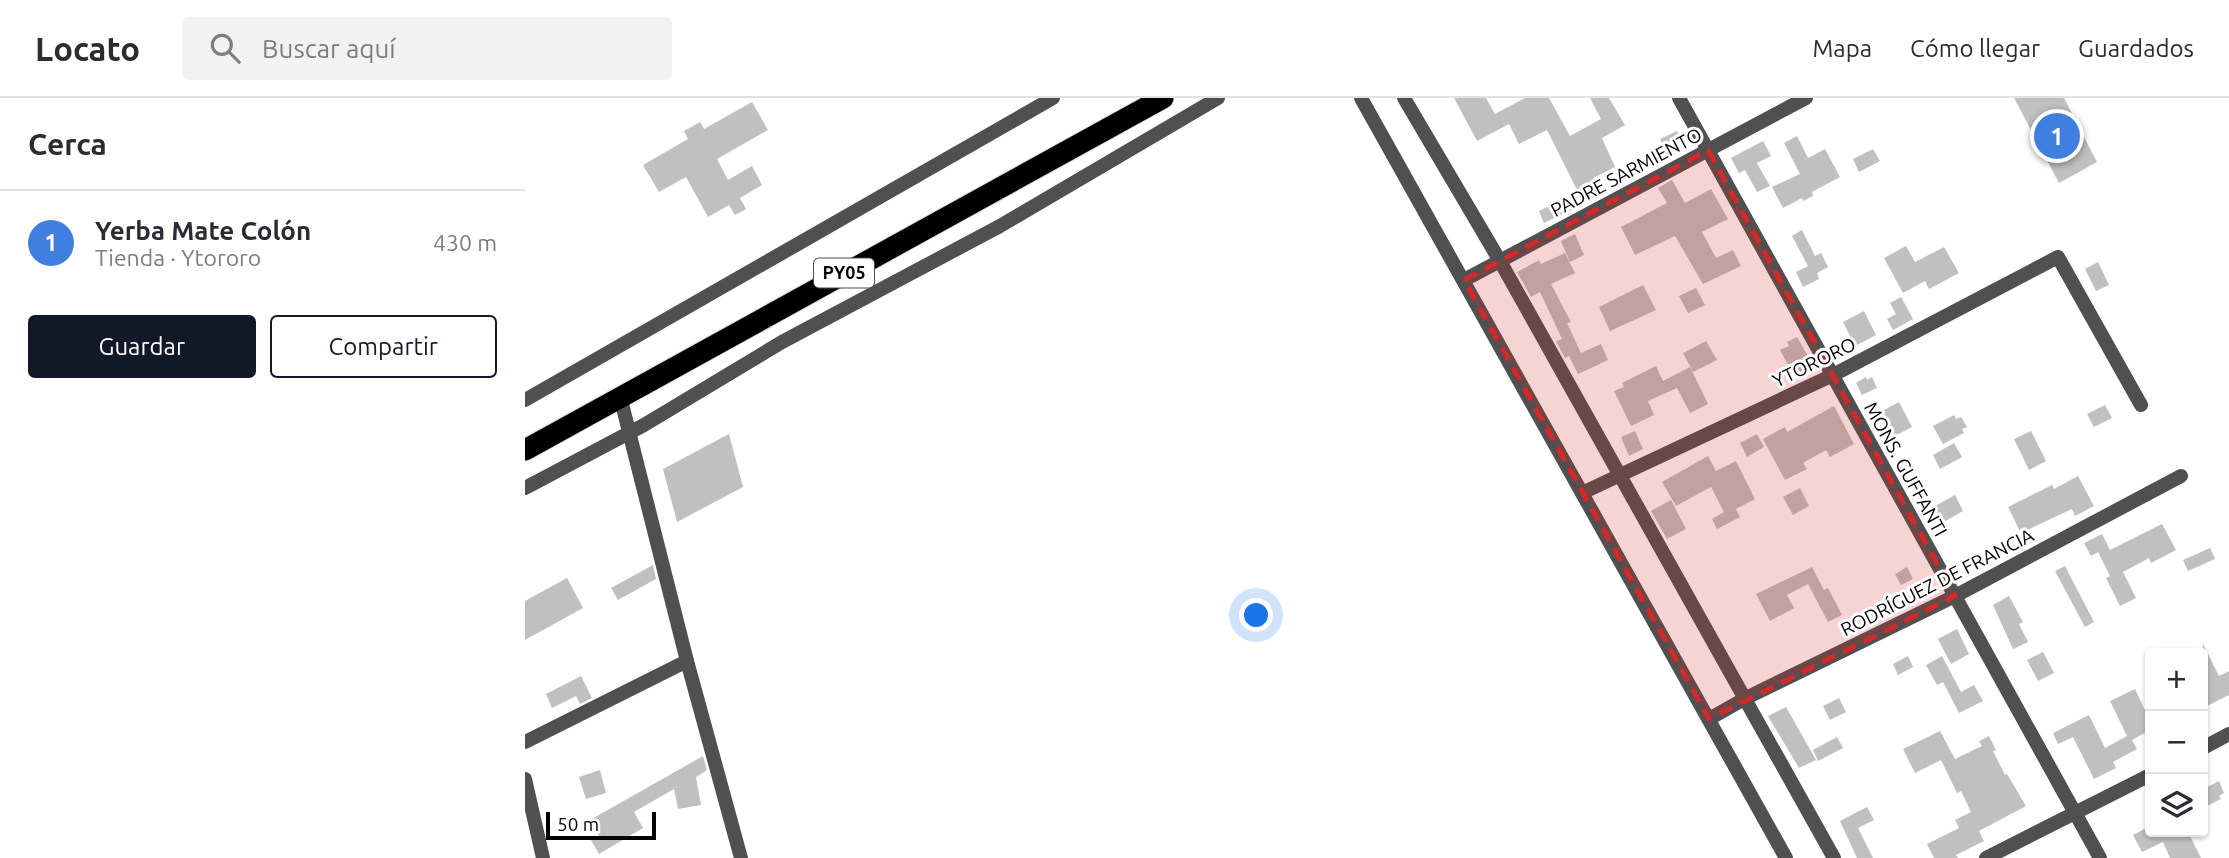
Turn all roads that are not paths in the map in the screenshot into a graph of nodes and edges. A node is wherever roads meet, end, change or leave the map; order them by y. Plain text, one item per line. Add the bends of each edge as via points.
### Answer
1 (1053, 98) edge
2 (1163, 98) edge
3 (1218, 98) edge
4 (1361, 98) edge
5 (1404, 98) edge
6 (1679, 98) edge
7 (1806, 98) edge
8 (1708, 150) junction
9 (1500, 261) junction
10 (1464, 280) junction
11 (1833, 375) junction
12 (620, 396) junction
13 (525, 400) edge
14 (2141, 405) dead end
15 (629, 433) junction
16 (525, 450) edge
17 (2181, 476) dead end
18 (1620, 477) junction
19 (525, 488) edge
20 (1582, 493) junction
21 (1955, 596) junction
22 (688, 661) junction
23 (1746, 698) junction
24 (1709, 719) junction
25 (2229, 734) edge
26 (525, 742) edge
27 (2208, 745) edge
28 (2145, 778) edge
29 (525, 779) edge
30 (2076, 814) junction
31 (543, 858) edge
32 (741, 858) edge
33 (1786, 858) edge
34 (1834, 858) edge
35 (1986, 858) edge
36 (2100, 858) edge

1 - 13 street
2 - 12 highway, PY05
3 - 15 street
4 - 10 street
5 - 9 street
6 - 8 street, MONS. GUFFANTI
7 - 8 street, PADRE SARMIENTO
8 - 9 street, PADRE SARMIENTO
8 - 11 street, MONS. GUFFANTI
9 - 10 street, PADRE SARMIENTO
9 - 18 street
10 - 20 street
11 - 14 street, YTORORO via 2058,257
11 - 18 street, YTORORO
11 - 21 street, MONS. GUFFANTI
12 - 15 street
12 - 16 highway, PY05
15 - 19 street
15 - 22 street
17 - 21 street, RODRÍGUEZ DE FRANCIA
18 - 20 street, YTORORO
18 - 23 street
20 - 24 street
21 - 23 street, RODRÍGUEZ DE FRANCIA
21 - 30 street, MONS. GUFFANTI
22 - 26 street
22 - 32 street
23 - 24 street, RODRÍGUEZ DE FRANCIA
23 - 34 street
24 - 33 street
25 - 27 street
28 - 30 street
29 - 31 street
30 - 35 street
30 - 36 street, MONS. GUFFANTI

